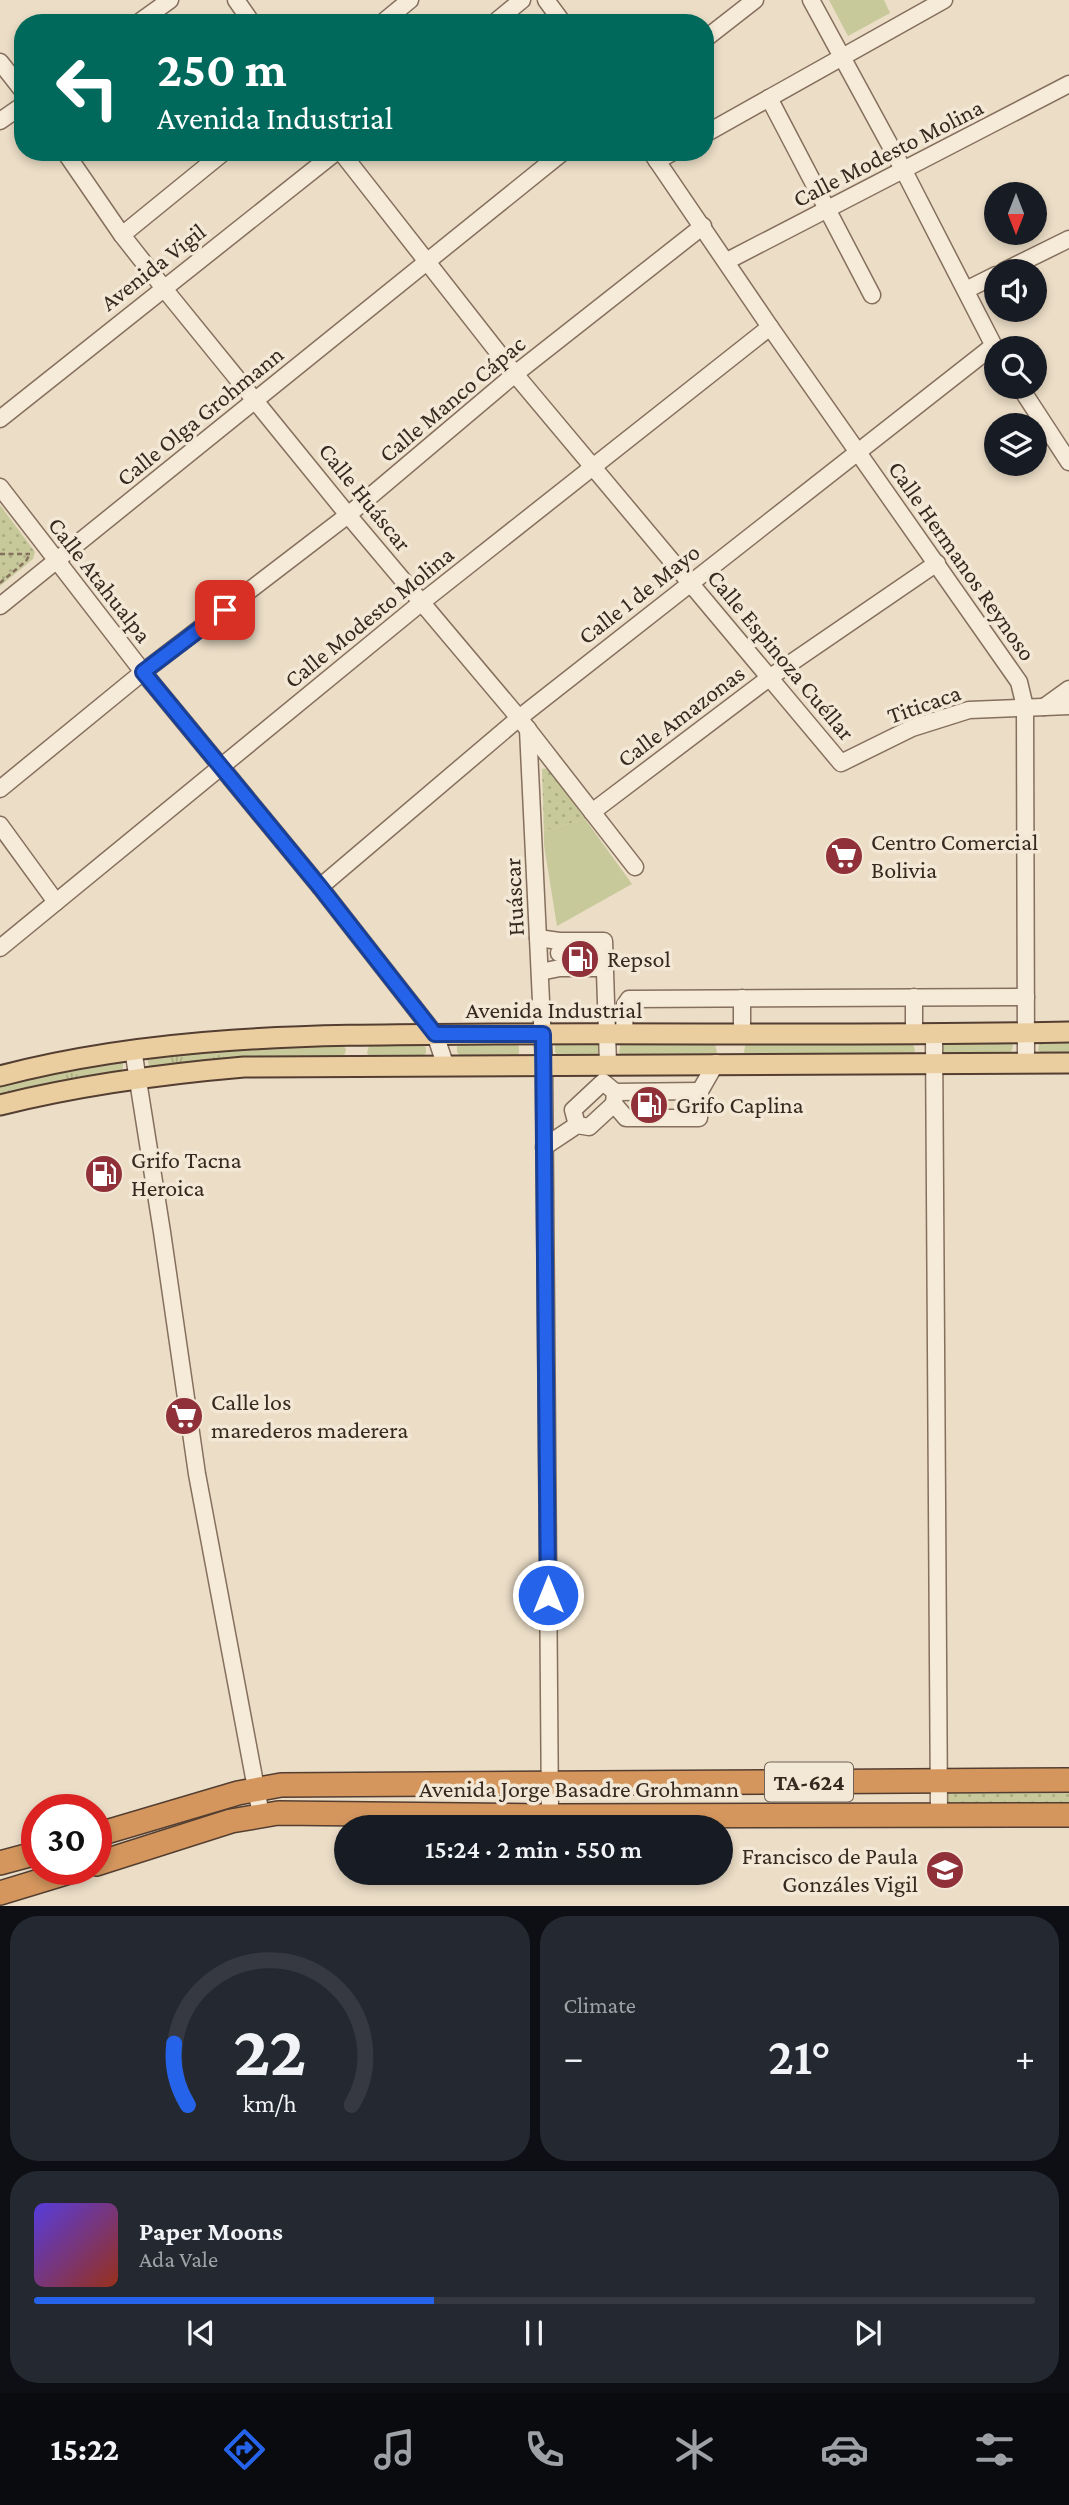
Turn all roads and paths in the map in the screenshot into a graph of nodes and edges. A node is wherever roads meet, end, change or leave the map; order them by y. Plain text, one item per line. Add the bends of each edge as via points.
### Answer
1 (170, 0) edge
2 (410, 0) edge
3 (522, 0) edge
4 (755, 0) edge
5 (811, 0) edge
6 (944, 0) edge
7 (151, 14) edge
8 (394, 14) edge
9 (505, 14) edge
10 (714, 32) edge
11 (841, 57) junction
12 (0, 62) edge
13 (14, 80) edge
14 (1069, 85) edge
15 (769, 98) junction
16 (714, 129) edge
17 (71, 161) edge
18 (213, 161) edge
19 (326, 161) edge
20 (345, 161) edge
21 (552, 161) edge
22 (657, 161) edge
23 (904, 171) junction
24 (828, 210) junction
25 (703, 226) junction
26 (122, 235) junction
27 (1069, 239) edge
28 (1028, 259) edge
29 (427, 260) junction
30 (727, 261) junction
31 (984, 281) edge
32 (163, 287) junction
33 (966, 290) junction
34 (872, 295) dead end
35 (770, 327) junction
36 (989, 336) edge
37 (984, 356) edge
38 (515, 374) junction
39 (1028, 399) edge
40 (256, 400) junction
41 (0, 419) edge
42 (858, 451) junction
43 (1069, 462) edge
44 (594, 467) junction
45 (0, 488) edge
46 (348, 515) junction
47 (0, 555) edge
48 (55, 561) junction
49 (937, 563) junction
50 (0, 583) edge
51 (691, 583) junction
52 (422, 602) junction
53 (0, 606) edge
54 (143, 672) junction
55 (769, 678) junction
56 (1069, 689) edge
57 (1069, 706) edge
58 (1026, 707) junction
59 (1044, 707) junction
60 (524, 723) junction
61 (841, 763) joint
62 (222, 768) junction
63 (0, 789) edge
64 (592, 811) junction
65 (0, 825) edge
66 (635, 867) dead end
67 (320, 887) junction
68 (56, 902) junction
69 (538, 938) junction
70 (0, 948) edge
71 (560, 954) junction
72 (540, 972) junction
73 (1026, 997) junction
74 (742, 998) junction
75 (914, 998) junction
76 (1069, 1032) edge
77 (1026, 1033) junction
78 (435, 1034) junction
79 (543, 1034) junction
80 (616, 1034) junction
81 (735, 1034) junction
82 (914, 1035) junction
83 (934, 1035) junction
84 (358, 1036) junction
85 (133, 1049) junction
86 (722, 1063) junction
87 (933, 1063) junction
88 (1026, 1063) junction
89 (1069, 1063) edge
90 (445, 1064) junction
91 (544, 1064) junction
92 (608, 1064) junction
93 (358, 1065) junction
94 (0, 1076) edge
95 (136, 1079) junction
96 (700, 1091) junction
97 (614, 1098) junction
98 (0, 1105) edge
99 (577, 1125) junction
100 (544, 1147) junction
101 (1069, 1780) edge
102 (939, 1781) junction
103 (549, 1784) junction
104 (257, 1788) junction
105 (261, 1815) junction
106 (334, 1815) edge
107 (550, 1815) edge
108 (939, 1815) junction
109 (1069, 1815) edge
110 (733, 1816) edge
111 (112, 1830) edge
112 (21, 1857) edge
113 (112, 1859) edge
114 (0, 1863) edge
115 (26, 1885) edge
116 (0, 1893) edge

1 - 7 street
2 - 8 street
3 - 9 street
4 - 10 street
5 - 11 street
6 - 11 street
11 - 15 street
11 - 23 street
12 - 13 street
14 - 23 street, Calle Modesto Molina
15 - 16 street
15 - 24 street
17 - 26 street, Calle Huáscar
18 - 26 street
19 - 32 street, Avenida Vigil
20 - 29 street, Calle Espinoza Cuéllar
21 - 29 street, Calle Olga Grohmann
22 - 25 street, Calle Hermanos Reynoso
23 - 24 street, Calle Modesto Molina
23 - 33 street
24 - 30 street, Calle Modesto Molina
24 - 34 street
25 - 30 street, Calle Hermanos Reynoso
25 - 38 street, Calle Manco Cápac
26 - 32 street, Calle Huáscar
27 - 28 street
29 - 38 street, Calle Espinoza Cuéllar
29 - 40 street, Calle Olga Grohmann
30 - 35 street, Calle Hermanos Reynoso
31 - 33 street
32 - 40 street, Calle Huáscar
32 - 41 street, Avenida Vigil
33 - 36 street
35 - 42 street, Calle Hermanos Reynoso
35 - 44 street, Calle Modesto Molina
37 - 42 street, Calle 1 de Mayo
38 - 44 street, Calle Espinoza Cuéllar
38 - 46 street, Calle Manco Cápac
39 - 43 street
40 - 46 street, Calle Huáscar
40 - 48 street, Calle Olga Grohmann
42 - 49 street, Calle Hermanos Reynoso
42 - 51 street, Calle 1 de Mayo
44 - 51 street, Calle Espinoza Cuéllar
44 - 52 street, Calle Modesto Molina
45 - 48 street, Calle Atahualpa
46 - 52 street, Calle Huáscar
46 - 54 street, Calle Manco Cápac
47 - 50 path via 30,554
48 - 53 street, Calle Olga Grohmann
48 - 54 street, Calle Atahualpa
49 - 55 street, Calle Amazonas
49 - 58 street, Calle Hermanos Reynoso via 1019,682
51 - 55 street, Calle Espinoza Cuéllar
51 - 60 street, Calle 1 de Mayo
52 - 60 street, Calle Huáscar
52 - 62 street, Calle Modesto Molina
54 - 62 street, Calle Atahualpa
54 - 63 street, Calle Manco Cápac
55 - 61 street, Calle Espinoza Cuéllar
55 - 64 street, Calle Amazonas
56 - 59 street
57 - 59 street, Titicaca
58 - 59 street, Titicaca
58 - 61 street, Titicaca via 969,710 912,728
58 - 73 street, Calle Hermanos Reynoso
60 - 64 street, Calle Huáscar
60 - 67 street, Calle 1 de Mayo
60 - 69 street, Huáscar
62 - 67 street, Calle Atahualpa
62 - 68 street, Calle Modesto Molina
64 - 66 street, Calle Huáscar
65 - 68 street
67 - 78 street, Calle Atahualpa
68 - 70 street, Calle Modesto Molina
69 - 71 street
69 - 72 street, Huáscar
71 - 72 street
71 - 80 street via 605,960
72 - 79 street, Huáscar
73 - 75 street
73 - 77 street, Calle Hermanos Reynoso
74 - 75 street
74 - 80 street via 629,999
74 - 81 street
75 - 82 street
76 - 77 main road, Avenida Industrial
77 - 83 main road, Avenida Industrial
77 - 88 street, Calle Hermanos Reynoso
78 - 79 main road, Avenida Industrial
78 - 84 main road, Avenida Industrial
78 - 90 street, Calle Atahualpa
79 - 80 main road, Avenida Industrial
79 - 91 street, Huáscar
80 - 81 main road, Avenida Industrial
80 - 92 street
81 - 82 main road, Avenida Industrial
81 - 86 main road
82 - 83 main road, Avenida Industrial
83 - 87 street
84 - 85 main road, Avenida Industrial via 234,1039
84 - 93 main road
85 - 94 main road, Avenida Industrial
85 - 95 street
86 - 87 main road
86 - 92 main road
86 - 96 street
87 - 88 main road
87 - 102 street
88 - 89 main road
90 - 91 main road
90 - 93 main road
91 - 92 main road
91 - 100 street, Huáscar
93 - 95 main road via 244,1067
95 - 98 main road
95 - 104 street via 197,1474
96 - 97 street
96 - 97 street via 699,1118 626,1118
97 - 99 street via 589,1127
97 - 99 street via 603,1082 573,1110
99 - 100 street
100 - 103 street, Huáscar
101 - 102 highway, Avenida Jorge Basadre Grohmann / TA-624
102 - 103 highway, Avenida Jorge Basadre Grohmann / TA-624
102 - 108 street
103 - 104 highway, Avenida Jorge Basadre Grohmann / TA-624
103 - 107 street, Huáscar
104 - 105 street
104 - 111 highway, Avenida Jorge Basadre Grohmann / TA-624
105 - 106 highway, Avenida Jorge Basadre Grohmann / TA-624
105 - 113 highway, Avenida Jorge Basadre Grohmann / TA-624
108 - 109 highway, Avenida Jorge Basadre Grohmann / TA-624
108 - 110 highway, Avenida Jorge Basadre Grohmann / TA-624
112 - 114 highway
115 - 116 highway

